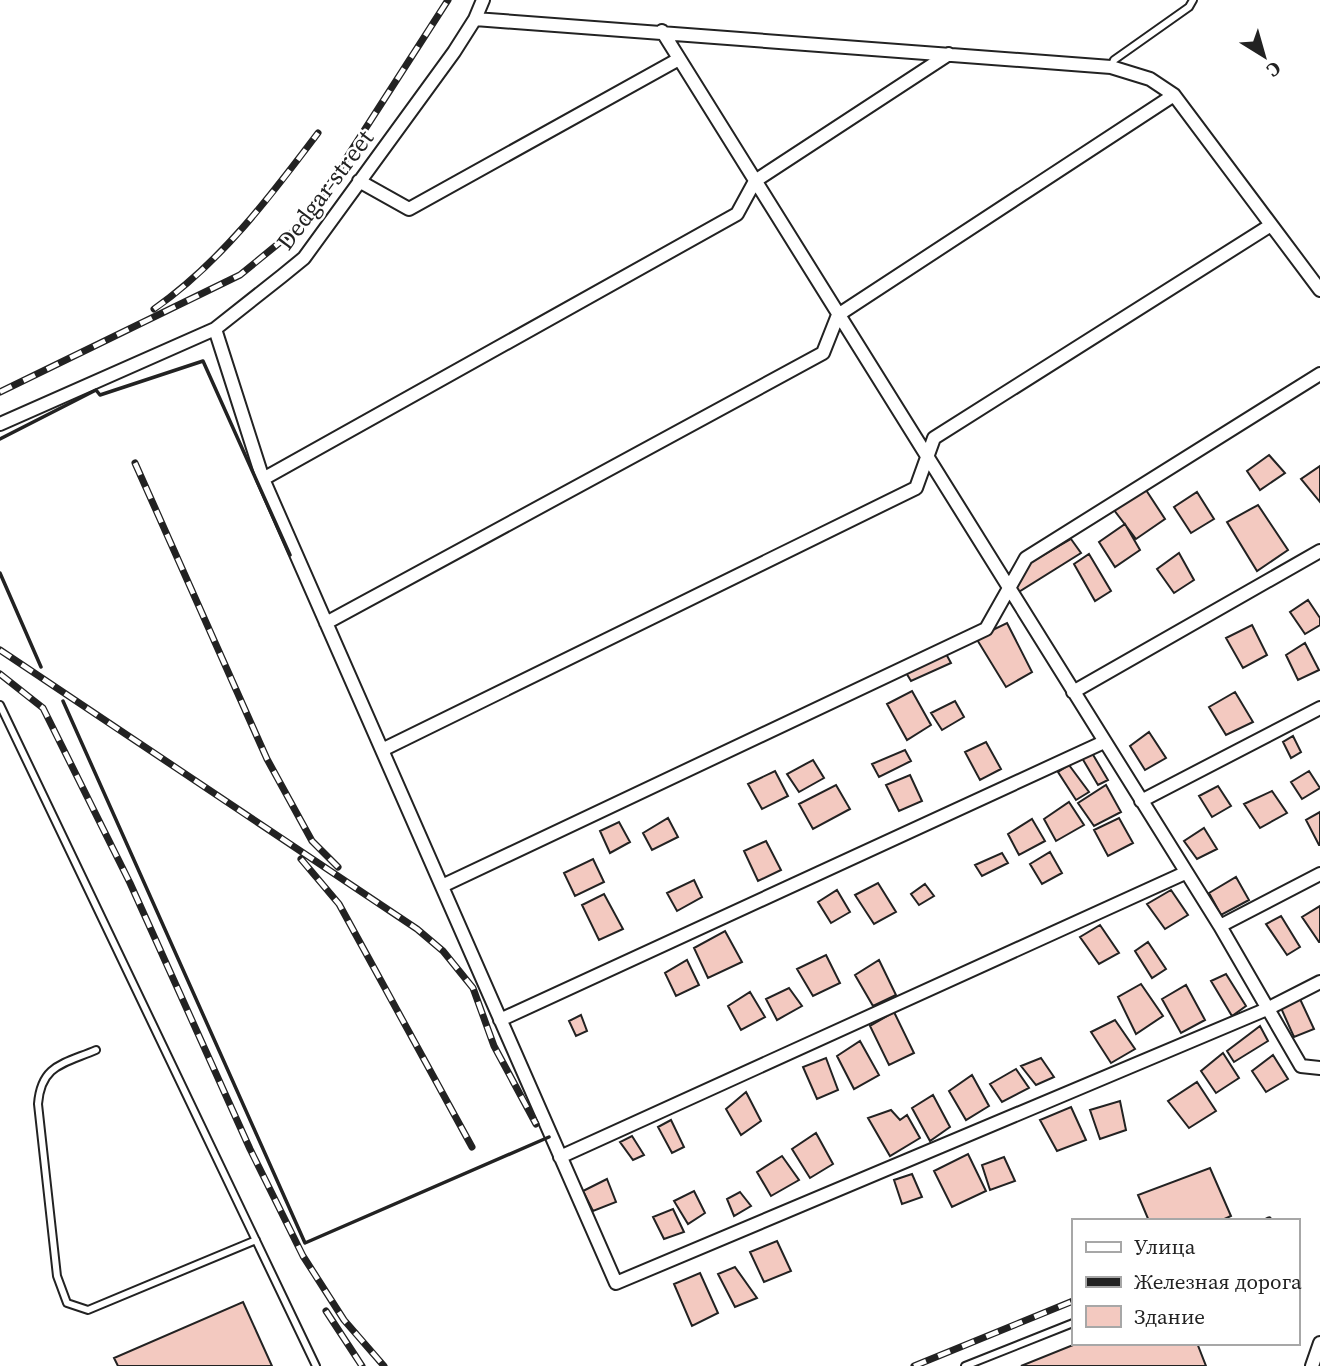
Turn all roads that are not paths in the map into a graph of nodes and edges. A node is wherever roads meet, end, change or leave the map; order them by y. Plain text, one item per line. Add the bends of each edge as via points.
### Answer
1 (483, 0) edge
2 (1193, 0) edge
3 (475, 19) junction
4 (662, 31) junction
5 (949, 54) junction
6 (679, 58) junction
7 (1111, 67) junction
8 (1174, 95) junction
9 (359, 181) junction
10 (755, 181) junction
11 (1271, 225) junction
12 (1320, 290) edge
13 (838, 314) junction
14 (215, 329) junction
15 (1320, 374) edge
16 (0, 425) edge
17 (928, 459) junction
18 (263, 479) junction
19 (1320, 551) edge
20 (1008, 587) junction
21 (326, 623) junction
22 (1073, 692) junction
23 (0, 705) edge
24 (1320, 708) edge
25 (1104, 742) junction
26 (382, 750) junction
27 (1141, 801) junction
28 (1185, 873) junction
29 (1320, 874) edge
30 (442, 886) junction
31 (1220, 926) junction
32 (1320, 982) edge
33 (1267, 1009) junction
34 (500, 1020) junction
35 (96, 1050) dead end
36 (1320, 1068) edge
37 (560, 1157) junction
38 (256, 1240) junction
39 (1072, 1323) edge
40 (1320, 1343) edge
41 (316, 1366) edge
42 (965, 1366) edge
43 (1312, 1366) edge

1 - 3 street, Dedgar street
2 - 7 lane via 1114,60
3 - 4 street
3 - 9 street, Dedgar street
4 - 5 street
4 - 6 street
5 - 7 street
5 - 10 street
6 - 9 street via 409,209
6 - 10 street
7 - 8 street via 1150,79
8 - 11 street
8 - 13 street
9 - 14 street, Dedgar street via 304,258
10 - 13 street
10 - 18 street via 737,214
11 - 12 street
11 - 17 street via 934,438
13 - 17 street
13 - 21 street via 823,353
14 - 16 street, Dedgar street
14 - 18 street
15 - 20 street via 1026,558
17 - 20 street
17 - 26 street via 916,488
18 - 21 street
19 - 22 street
20 - 22 street
20 - 30 street via 986,629
21 - 26 street
22 - 25 street
23 - 38 lane
24 - 27 street
25 - 27 street
25 - 34 street
26 - 30 street
27 - 28 street
28 - 31 street
28 - 37 street
29 - 31 street
30 - 34 street
31 - 33 street
32 - 33 street
33 - 36 street via 1301,1066
33 - 37 street via 616,1283
34 - 37 street
35 - 38 lane via 54,1069 40,1083 38,1104 57,1276 67,1303 88,1310
38 - 41 lane
39 - 42 lane
40 - 43 street

